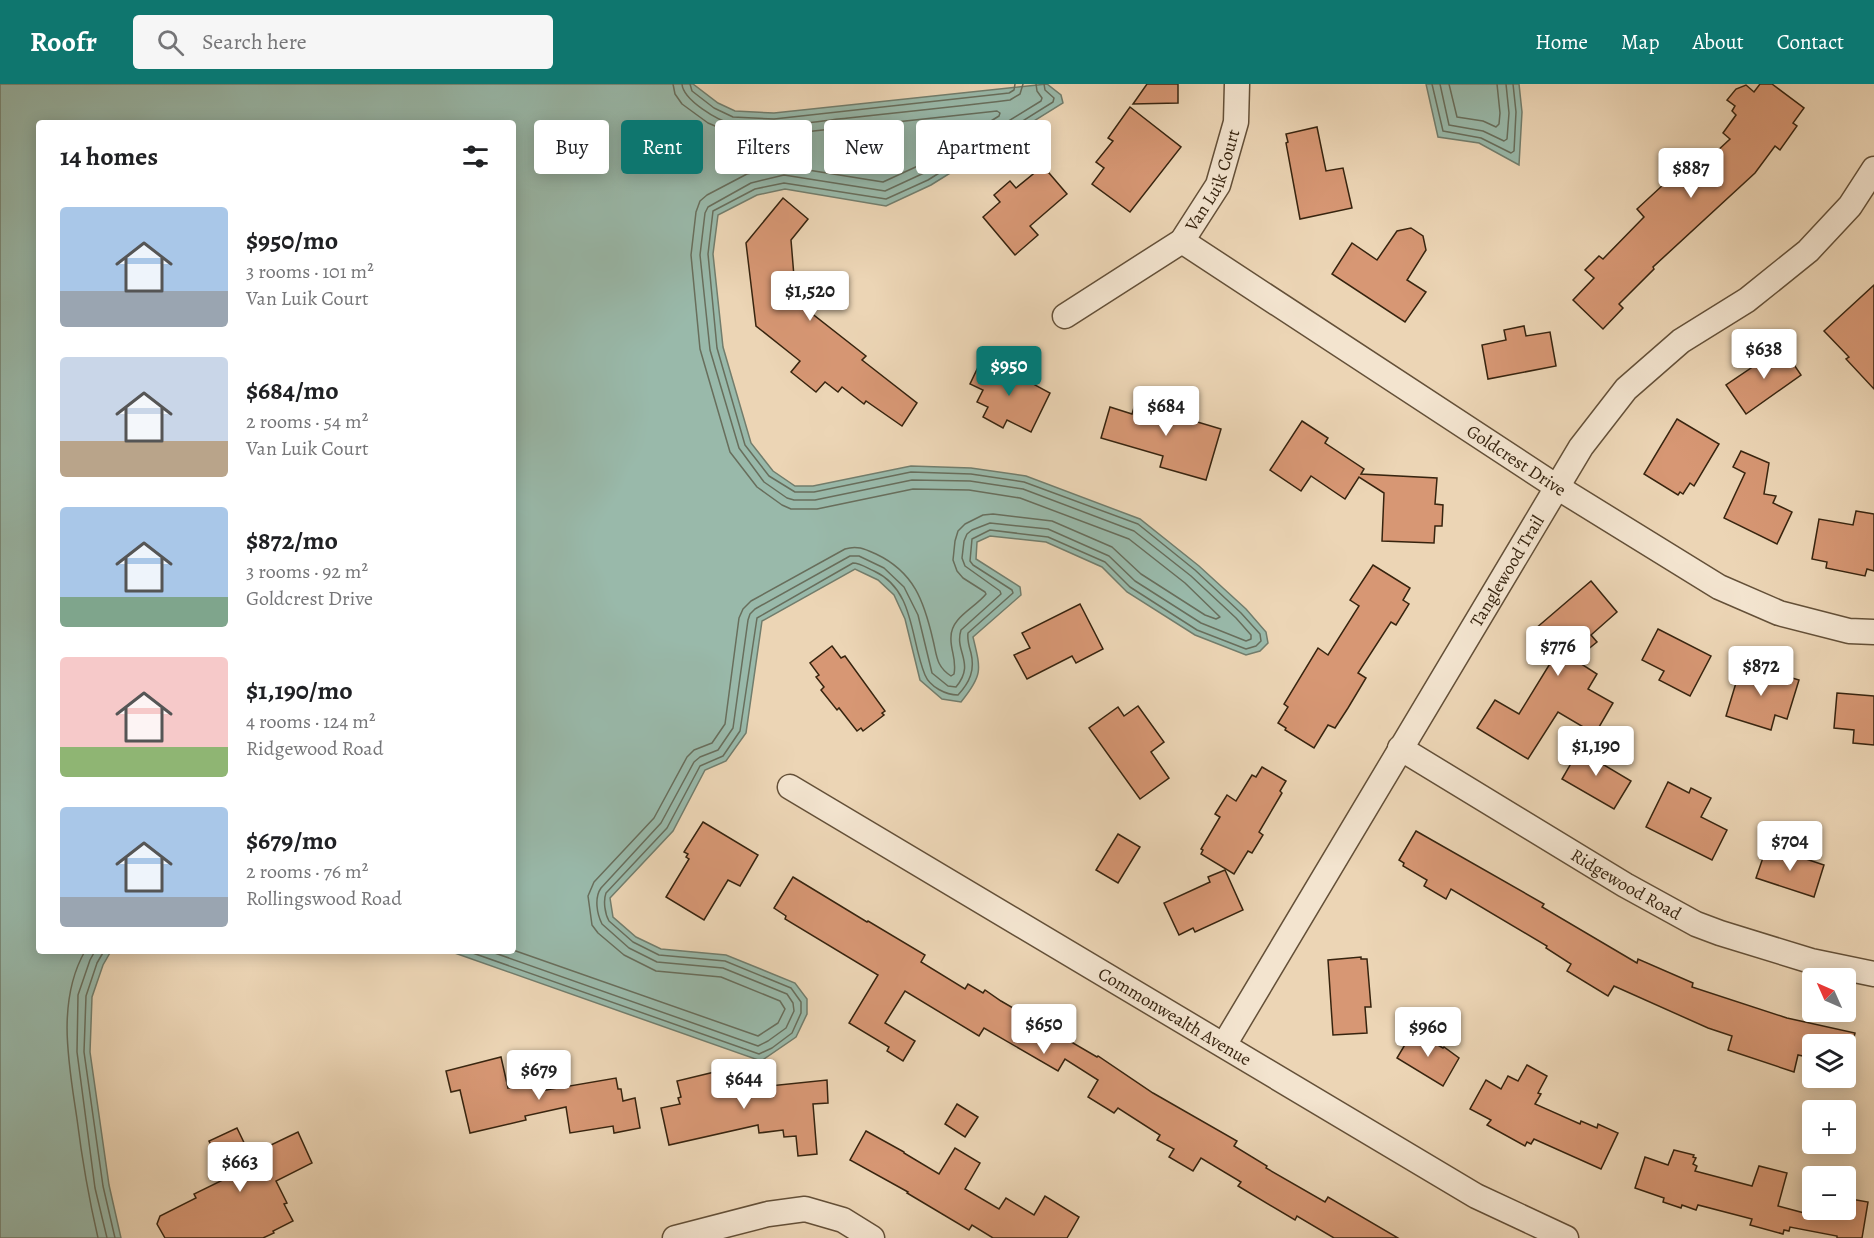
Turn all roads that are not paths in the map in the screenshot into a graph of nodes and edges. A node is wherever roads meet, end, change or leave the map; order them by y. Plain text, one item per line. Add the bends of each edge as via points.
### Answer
1 (1237, 84) edge
2 (1874, 169) edge
3 (1182, 241) junction
4 (1065, 316) dead end
5 (1557, 487) junction
6 (1874, 632) edge
7 (1400, 748) junction
8 (790, 787) dead end
9 (1874, 974) edge
10 (1224, 1045) junction
11 (675, 1238) edge
12 (872, 1238) edge
13 (1566, 1238) edge

1 - 3 street, Van Luik Court via 1236,122 1218,186
2 - 5 street, Tanglewood Trail via 1850,206 1808,251 1747,300 1681,341 1626,389 1581,447
3 - 4 street, Van Luik Court
3 - 5 street, Goldcrest Drive
5 - 6 street, Goldcrest Drive via 1719,587 1779,614 1849,631
5 - 7 street, Tanglewood Trail
7 - 9 street, Ridgewood Road via 1696,924 1811,961
7 - 10 street, Tanglewood Trail
8 - 10 street, Commonwealth Avenue
10 - 13 street, Commonwealth Avenue via 1476,1196
11 - 12 street via 768,1214 805,1209 843,1220

